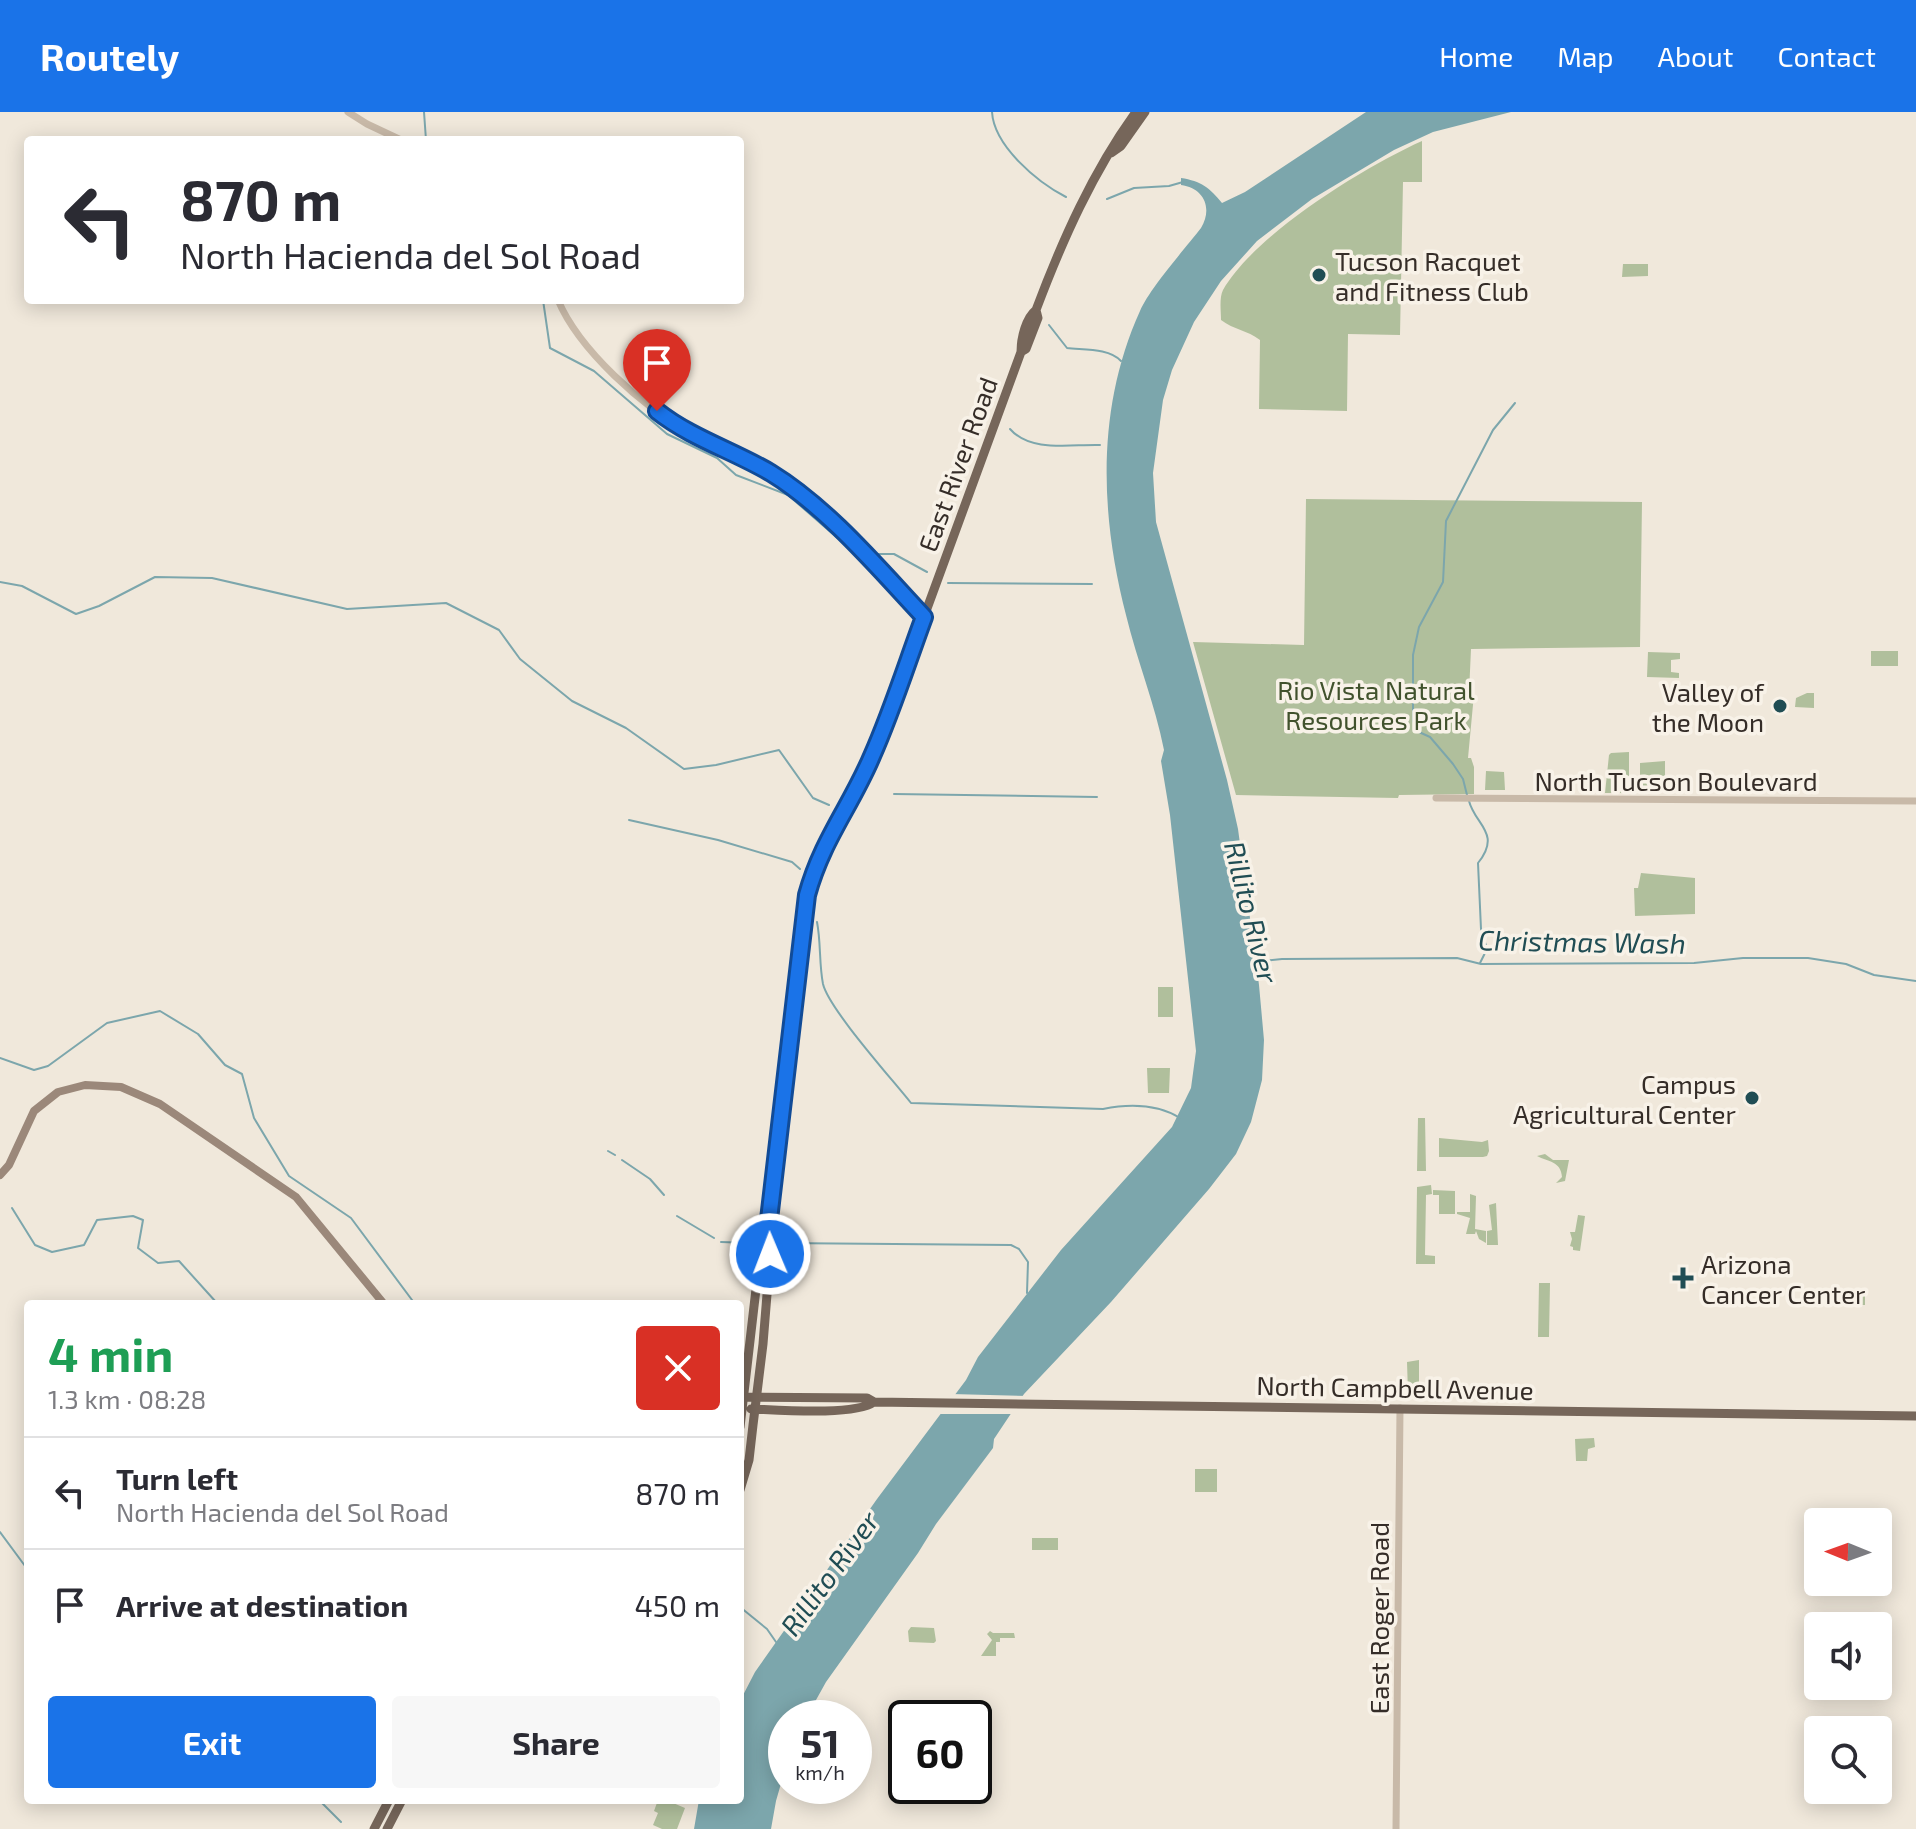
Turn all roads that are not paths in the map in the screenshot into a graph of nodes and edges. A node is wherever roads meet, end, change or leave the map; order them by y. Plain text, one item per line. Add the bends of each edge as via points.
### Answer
1 (348, 112) edge
2 (1136, 112) edge
3 (1145, 112) edge
4 (392, 136) edge
5 (1111, 153) junction
6 (560, 304) edge
7 (924, 617) junction
8 (1436, 798) dead end
9 (1916, 801) edge
10 (0, 1175) edge
11 (767, 1234) junction
12 (381, 1300) edge
13 (744, 1381) edge
14 (744, 1397) edge
15 (756, 1398) junction
16 (874, 1402) junction
17 (1400, 1408) junction
18 (744, 1409) edge
19 (755, 1409) junction
20 (1916, 1416) edge
21 (744, 1477) edge
22 (387, 1804) edge
23 (400, 1804) edge
24 (374, 1829) edge
25 (387, 1829) edge
26 (1396, 1829) edge

1 - 4 street
2 - 5 main road, East River Road
3 - 5 main road, East River Road
5 - 7 main road, East River Road via 1052,268 1036,310 1038,318
6 - 7 street via 593,351 648,405 793,488
7 - 11 main road, East River Road via 873,756 829,835 807,895
8 - 9 street, North Tucson Boulevard
10 - 12 main road via 34,1111 58,1092 85,1085 121,1087 160,1104 296,1197
11 - 13 main road, East River Road via 761,1246
11 - 15 main road, East River Road via 771,1245
14 - 15 main road, North Campbell Avenue
15 - 16 main road, North Campbell Avenue
15 - 19 main road, East River Road
16 - 17 main road, North Campbell Avenue
16 - 19 main road, North Campbell Avenue via 866,1408
17 - 20 main road, North Campbell Avenue
17 - 26 street, East Roger Road
18 - 19 main road, North Campbell Avenue
19 - 21 main road, East River Road
22 - 24 main road
23 - 25 main road

